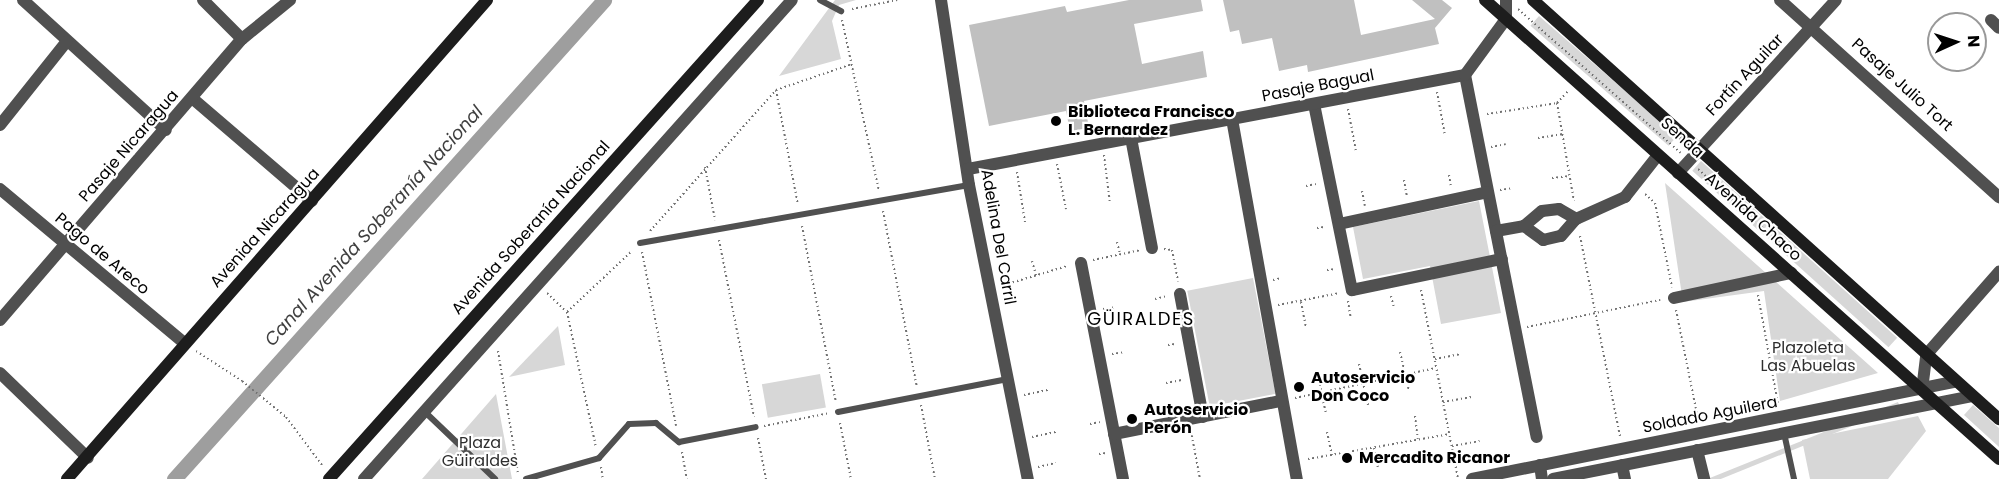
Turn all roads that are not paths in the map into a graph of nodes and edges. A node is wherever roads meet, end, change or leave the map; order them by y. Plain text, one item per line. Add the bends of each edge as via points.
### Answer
1 (23, 0) edge
2 (203, 0) edge
3 (290, 0) edge
4 (488, 0) edge
5 (758, 0) edge
6 (792, 0) edge
7 (820, 0) edge
8 (941, 0) edge
9 (1485, 0) edge
10 (1533, 0) edge
11 (1780, 0) edge
12 (1836, 0) edge
13 (1511, 4) edge
14 (840, 12) road end
15 (1506, 19) junction
16 (1814, 27) junction
17 (242, 39) junction
18 (67, 41) junction
19 (1465, 75) junction
20 (192, 98) junction
21 (1314, 104) junction
22 (1233, 119) junction
23 (0, 125) edge
24 (166, 130) junction
25 (1131, 138) junction
26 (1699, 148) junction
27 (1658, 155) junction
28 (968, 169) junction
29 (1678, 173) junction
30 (969, 185) junction
31 (0, 189) edge
32 (1488, 192) junction
33 (1999, 197) edge
34 (312, 201) junction
35 (1576, 219) junction
36 (1339, 224) junction
37 (1524, 226) junction
38 (1496, 231) junction
39 (640, 243) road end
40 (65, 245) junction
41 (1152, 248) road end
42 (1502, 259) junction
43 (1081, 263) dead end
44 (1999, 272) edge
45 (1791, 273) junction
46 (1180, 294) road end
47 (1674, 298) road end
48 (0, 320) edge
49 (184, 343) junction
50 (1926, 355) junction
51 (0, 373) edge
52 (1008, 380) junction
53 (1954, 382) junction
54 (1922, 390) junction
55 (1972, 396) junction
56 (1281, 401) junction
57 (1938, 403) junction
58 (424, 411) junction
59 (838, 412) road end
60 (1203, 417) junction
61 (1999, 419) edge
62 (756, 428) road end
63 (1784, 433) junction
64 (1114, 434) junction
65 (1537, 437) dead end
66 (1697, 450) junction
67 (88, 458) junction
68 (1999, 459) edge
69 (1540, 465) junction
70 (1622, 465) junction
71 (1027, 474) edge
72 (332, 478) edge
73 (67, 479) edge
74 (364, 479) edge
75 (495, 479) edge
76 (526, 479) edge
77 (1123, 479) edge
78 (1297, 479) edge
79 (1472, 479) edge
80 (1542, 479) edge
81 (1553, 479) edge
82 (1625, 479) edge
83 (1704, 479) edge
84 (1794, 479) edge

1 - 18 street
2 - 17 street
3 - 17 street, Pasaje Nicaragua
4 - 34 main road, Avenida Nicaragua
5 - 72 main road, Avenida Soberanía Nacional
6 - 58 street
7 - 14 lane
8 - 28 street, Adelina Del Carril
9 - 15 main road, Avenida Chaco
10 - 26 main road, Avenida Chaco
11 - 16 street, Pasaje Julio Tort
12 - 16 street, Fortín Aguilar
13 - 15 street
15 - 19 street
15 - 27 main road, Avenida Chaco
16 - 26 street, Fortín Aguilar
16 - 33 street, Pasaje Julio Tort
17 - 20 street, Pasaje Nicaragua
18 - 23 street
18 - 24 street
19 - 21 street, Pasaje Bagual
19 - 32 street
20 - 24 street, Pasaje Nicaragua
20 - 34 street
21 - 22 street, Pasaje Bagual
21 - 36 street
22 - 25 street, Pasaje Bagual
22 - 56 street via 1265,282 1265,308
24 - 40 street, Pasaje Nicaragua
25 - 28 street, Pasaje Bagual
25 - 41 street
26 - 29 street, Fortín Aguilar
26 - 50 main road, Avenida Chaco
27 - 29 main road, Avenida Chaco
27 - 35 street via 1625,197
28 - 30 street, Adelina Del Carril
29 - 45 main road, Avenida Chaco
30 - 39 lane
30 - 52 street, Adelina Del Carril
31 - 40 street, Pago de Areco
32 - 36 street
32 - 38 street
34 - 49 main road, Avenida Nicaragua
35 - 37 street via 1559,210 1542,211
35 - 37 street via 1562,236 1543,240
36 - 42 street via 1352,290
37 - 38 street
38 - 42 street
40 - 48 street, Pasaje Nicaragua
40 - 49 street, Pago de Areco
42 - 65 street
43 - 64 street
44 - 50 street
45 - 47 street
45 - 54 main road, Avenida Chaco
46 - 60 street
49 - 67 main road, Avenida Nicaragua
50 - 53 main road, Avenida Chaco
50 - 54 street
51 - 67 street
52 - 59 lane
52 - 71 street, Adelina Del Carril
53 - 54 street, Soldado Aguilera
53 - 55 main road, Avenida Chaco
54 - 57 main road, Avenida Chaco
54 - 69 street, Soldado Aguilera
55 - 57 street, Soldado Aguilera
55 - 61 main road, Avenida Chaco
56 - 60 street
56 - 78 street
57 - 63 street, Soldado Aguilera
57 - 68 main road, Avenida Chaco
58 - 74 street
58 - 75 lane
60 - 64 street
62 - 76 lane via 680,442 656,423 629,423 599,458
63 - 66 street, Soldado Aguilera
63 - 84 lane
64 - 77 street
66 - 70 street, Soldado Aguilera
66 - 83 street
67 - 73 main road, Avenida Nicaragua
69 - 79 street, Soldado Aguilera
69 - 80 street
70 - 81 street, Soldado Aguilera
70 - 82 street

